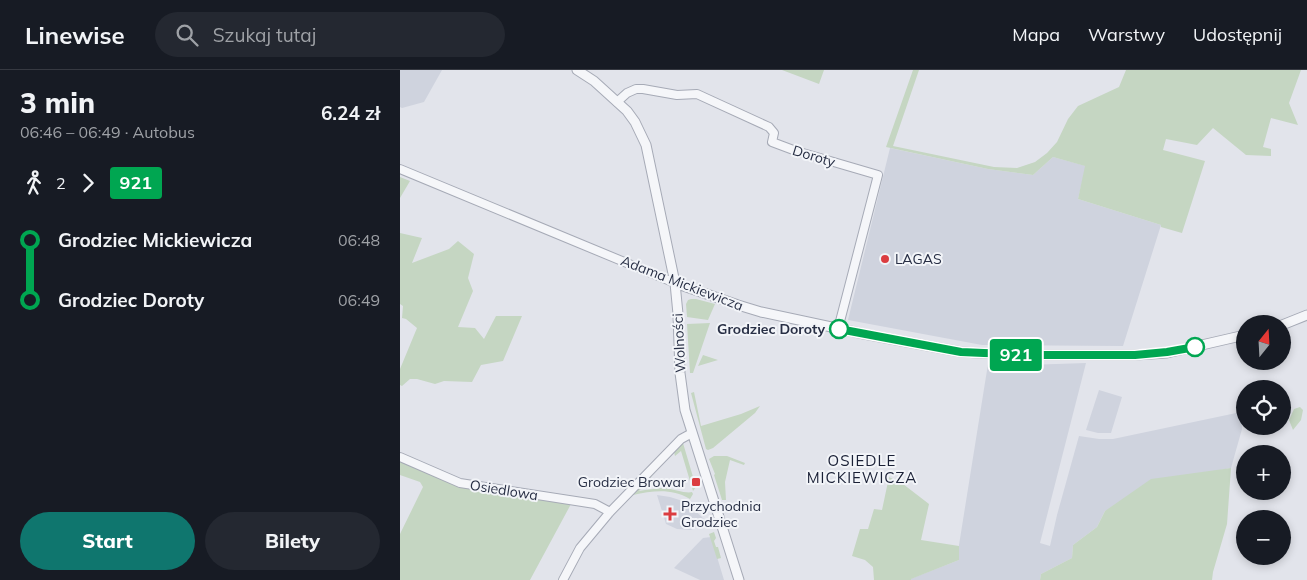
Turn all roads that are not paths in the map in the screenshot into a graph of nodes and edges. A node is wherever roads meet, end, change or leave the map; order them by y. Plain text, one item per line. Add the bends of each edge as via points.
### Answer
1 (578, 70) edge
2 (617, 102) junction
3 (400, 168) edge
4 (675, 283) junction
5 (1307, 315) edge
6 (1291, 321) edge
7 (838, 329) junction
8 (1236, 337) edge
9 (692, 433) junction
10 (400, 457) edge
11 (610, 512) junction
12 (563, 580) edge
13 (739, 580) edge

1 - 2 street, Wolności
2 - 4 street, Wolności via 636,122 646,145
2 - 7 street, Doroty via 636,88 677,95 698,94 769,127 774,133 772,142 878,175
3 - 4 street, Adama Mickiewicza
4 - 7 street, Adama Mickiewicza via 757,311
4 - 9 street, Wolności via 680,373
5 - 6 street
7 - 8 street, Adama Mickiewicza via 961,352 1017,355 1135,355 1167,352
9 - 11 street via 682,439
9 - 13 street, Wolności
10 - 11 street, Osiedlowa via 460,483 595,504
11 - 12 street via 580,548

